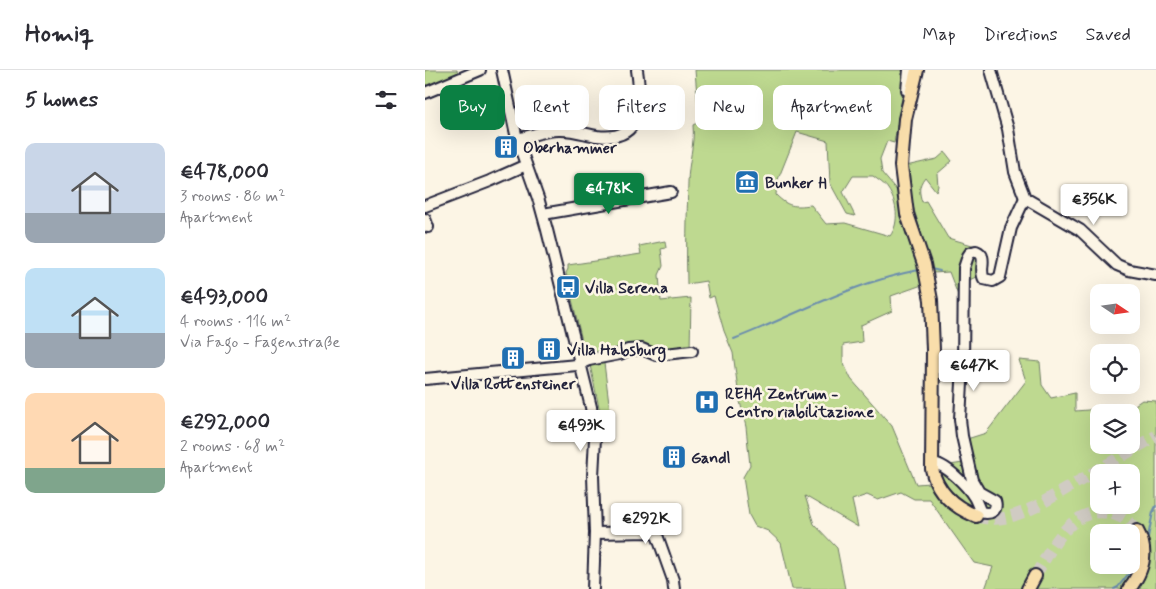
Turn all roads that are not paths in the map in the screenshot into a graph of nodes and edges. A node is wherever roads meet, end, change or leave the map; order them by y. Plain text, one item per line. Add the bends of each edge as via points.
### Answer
1 (480, 70) edge
2 (502, 70) edge
3 (637, 70) edge
4 (909, 70) edge
5 (917, 70) edge
6 (991, 70) edge
7 (425, 93) edge
8 (911, 93) junction
9 (517, 139) junction
10 (526, 165) junction
11 (671, 192) dead end
12 (1025, 198) junction
13 (425, 206) edge
14 (543, 214) junction
15 (1156, 275) edge
16 (692, 351) dead end
17 (581, 364) junction
18 (425, 379) edge
19 (931, 462) junction
20 (976, 516) tunnel mouth
21 (595, 533) junction
22 (1140, 538) edge
23 (1140, 569) edge
24 (1139, 574) edge
25 (1035, 576) tunnel mouth
26 (593, 589) edge
27 (674, 589) edge
28 (1028, 589) edge
29 (1129, 589) edge

1 - 7 street
2 - 9 street
3 - 9 street via 640,104 631,128 617,136 559,130
4 - 8 street via 907,90
5 - 8 main road
6 - 12 street via 1008,129 1015,172
8 - 19 main road via 901,166 907,214 924,264 931,300
9 - 10 street
10 - 13 street
10 - 14 street
11 - 14 street
12 - 15 street via 1079,230 1117,265
12 - 19 street via 1011,228 1000,277 993,281 984,278 981,273 983,256 976,251 967,256 964,268 961,427 972,480 979,492 994,499 994,511 981,512 975,498 944,467
14 - 17 street
16 - 17 street via 655,355 642,349 628,350
17 - 18 street
17 - 21 street via 595,438
19 - 20 main road via 935,480 946,497
21 - 26 street
21 - 27 street via 650,532 657,535
22 - 23 main road via 1144,555
24 - 29 main road
25 - 28 main road

